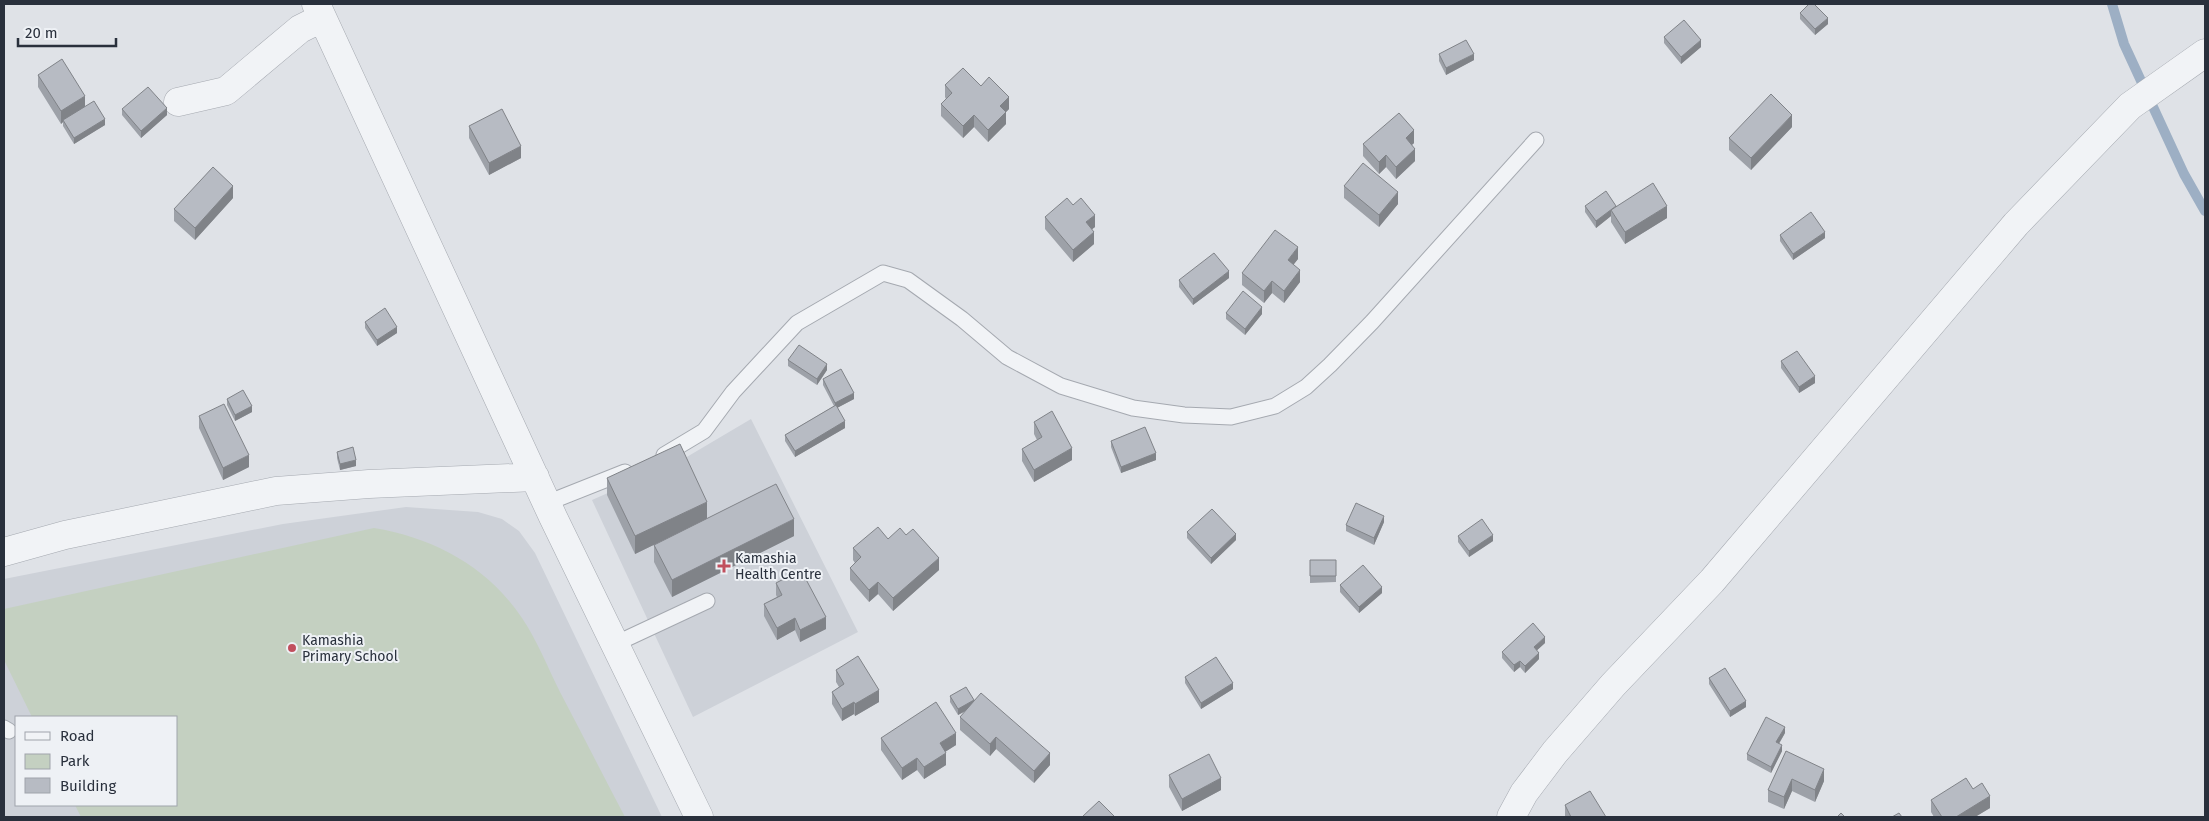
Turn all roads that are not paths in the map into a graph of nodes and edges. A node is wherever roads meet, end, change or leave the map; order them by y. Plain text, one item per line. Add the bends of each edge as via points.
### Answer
1 (319, 11) edge
2 (2205, 54) edge
3 (178, 102) dead end
4 (1536, 140) dead end
5 (535, 477) junction
6 (547, 503) junction
7 (4, 552) edge
8 (707, 601) dead end
9 (615, 644) junction
10 (698, 817) edge
11 (1510, 817) edge

1 - 3 street via 226,91
1 - 5 street
2 - 11 street via 2130,106 2016,224 1712,581 1555,752
4 - 6 lane via 1330,365 1306,387 1275,406 1231,417 1184,415 1133,408 1061,386 1007,357 908,280 883,274 797,323 733,392 704,431 644,464
5 - 6 street
5 - 7 street via 276,491 65,535
6 - 9 street
8 - 9 lane
9 - 10 street

